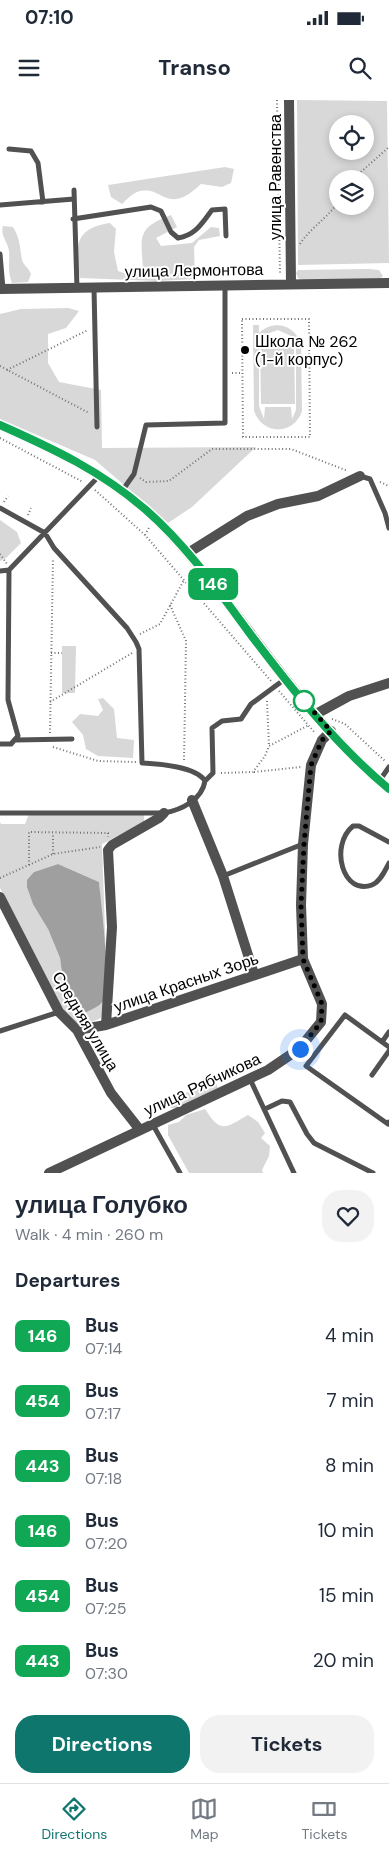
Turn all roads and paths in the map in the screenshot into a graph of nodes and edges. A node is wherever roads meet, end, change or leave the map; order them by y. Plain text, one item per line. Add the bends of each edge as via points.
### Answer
1 (277, 100) edge
2 (289, 100) edge
3 (389, 147) edge
4 (9, 149) dead end
5 (363, 170) edge
6 (74, 190) dead end
7 (74, 199) junction
8 (43, 202) junction
9 (0, 205) edge
10 (329, 214) edge
11 (73, 219) junction
12 (226, 236) dead end
13 (0, 254) edge
14 (291, 259) junction
15 (280, 274) dead end
16 (291, 283) junction
17 (389, 283) edge
18 (225, 285) junction
19 (77, 288) junction
20 (94, 288) junction
21 (2, 289) edge
22 (95, 327) junction
23 (0, 366) edge
24 (7, 370) junction
25 (225, 373) junction
26 (242, 373) junction
27 (97, 417) junction
28 (0, 425) edge
29 (97, 427) dead end
30 (0, 438) edge
31 (134, 474) junction
32 (100, 475) junction
33 (360, 476) junction
34 (90, 486) junction
35 (122, 491) junction
36 (0, 508) edge
37 (389, 528) edge
38 (45, 533) junction
39 (54, 548) junction
40 (0, 554) edge
41 (188, 554) junction
42 (10, 568) junction
43 (0, 571) edge
44 (184, 580) junction
45 (170, 605) junction
46 (133, 637) junction
47 (138, 649) junction
48 (51, 653) junction
49 (62, 653) dead end
50 (285, 680) junction
51 (389, 683) edge
52 (276, 686) junction
53 (264, 695) junction
54 (50, 702) junction
55 (316, 714) junction
56 (332, 719) dead end
57 (309, 725) junction
58 (331, 731) junction
59 (72, 739) dead end
60 (16, 740) junction
61 (50, 740) junction
62 (322, 740) junction
63 (0, 744) edge
64 (269, 746) junction
65 (142, 763) junction
66 (311, 765) junction
67 (389, 766) edge
68 (184, 769) junction
69 (253, 772) junction
70 (213, 773) junction
71 (205, 780) junction
72 (379, 781) junction
73 (389, 789) edge
74 (192, 800) junction
75 (0, 812) edge
76 (164, 813) junction
77 (54, 833) junction
78 (389, 842) edge
79 (304, 844) junction
80 (109, 846) junction
81 (53, 854) junction
82 (389, 863) edge
83 (29, 864) junction
84 (223, 876) junction
85 (0, 878) edge
86 (0, 896) edge
87 (303, 959) junction
88 (254, 974) junction
89 (59, 1012) junction
90 (106, 1025) junction
91 (77, 1030) junction
92 (0, 1031) edge
93 (389, 1032) edge
94 (382, 1042) junction
95 (389, 1047) edge
96 (389, 1051) edge
97 (372, 1075) dead end
98 (250, 1078) junction
99 (265, 1109) junction
100 (389, 1122) edge
101 (153, 1125) junction
102 (140, 1130) junction
103 (49, 1173) edge
104 (180, 1173) edge
105 (294, 1173) edge
106 (373, 1173) edge

1 - 15 path
2 - 14 street, улица Равенства
3 - 5 path
4 - 8 lane via 31,150 38,163
6 - 7 lane
7 - 8 lane
7 - 11 lane
8 - 9 lane
10 - 14 path via 310,229
11 - 12 lane via 151,207 161,211 171,232 178,238 197,230 212,210 225,209
11 - 19 lane
13 - 21 lane
14 - 16 street, улица Равенства
16 - 17 street, улица Лермонтова
16 - 18 street, улица Лермонтова
18 - 20 street, улица Лермонтова
18 - 25 lane
19 - 20 street, улица Лермонтова
19 - 21 street, улица Лермонтова
20 - 22 lane
22 - 24 path
22 - 27 lane
23 - 24 path
24 - 27 path
25 - 26 path
25 - 31 lane via 225,423 146,425
26 - 26 path via 242,319 309,319 310,437 243,437
27 - 29 lane
28 - 32 main road
30 - 34 path
31 - 33 path via 146,482 169,481 212,449 291,449
31 - 35 lane
32 - 34 lane
32 - 35 main road
33 - 37 lane via 370,479
33 - 41 street via 318,496 278,504 247,516
34 - 38 lane
34 - 44 path via 146,535
35 - 41 main road via 148,512
36 - 38 lane
38 - 39 lane
38 - 42 lane
39 - 46 lane
39 - 48 path
40 - 42 path
41 - 50 main road
42 - 43 lane
42 - 60 lane via 8,700 18,736
44 - 45 path
44 - 52 path
45 - 46 path via 160,624
45 - 68 path via 186,641
46 - 47 lane
47 - 54 path
47 - 65 lane
48 - 49 path
48 - 54 path
50 - 52 lane
50 - 55 main road
51 - 55 street via 350,696
52 - 53 lane
52 - 57 path
53 - 64 path via 268,702
53 - 70 lane via 251,704 240,719 222,721 212,728
54 - 61 path
55 - 58 main road
56 - 67 path via 345,724
57 - 62 path
57 - 64 path
58 - 62 street
58 - 72 main road
59 - 61 lane
60 - 61 lane
60 - 63 lane via 11,744
61 - 65 path via 51,746 98,761
62 - 66 street
64 - 69 path
65 - 68 lane
66 - 69 path
66 - 79 street
67 - 72 lane
68 - 71 lane via 202,775
69 - 70 path
70 - 71 lane
71 - 74 lane via 204,788
72 - 73 main road
74 - 76 lane via 176,811
74 - 84 street
75 - 76 lane
76 - 80 street
77 - 80 path via 108,833
77 - 81 path
77 - 83 path via 29,832
78 - 82 lane via 353,826 345,835 339,858 347,876 355,884 363,886 373,885
79 - 84 lane
79 - 87 street
80 - 81 path
80 - 90 street via 112,927
81 - 83 path
83 - 85 path
84 - 88 street
86 - 89 street, Средняя улица
87 - 88 street, улица Красных Зорь
87 - 98 street, улица Рябчикова via 322,1004 321,1022 300,1049 283,1062
88 - 90 street, улица Красных Зорь
89 - 91 street, Средняя улица
89 - 92 lane
90 - 91 street, улица Красных Зорь
91 - 102 street, Средняя улица via 112,1093
93 - 94 lane
94 - 95 lane
94 - 100 lane via 345,1014 306,1066
96 - 97 lane
98 - 99 lane
98 - 101 street, улица Рябчикова
99 - 105 lane
99 - 106 lane via 282,1101 290,1102 314,1143
101 - 102 street, улица Рябчикова
101 - 104 lane
102 - 103 street, улица Рябчикова

